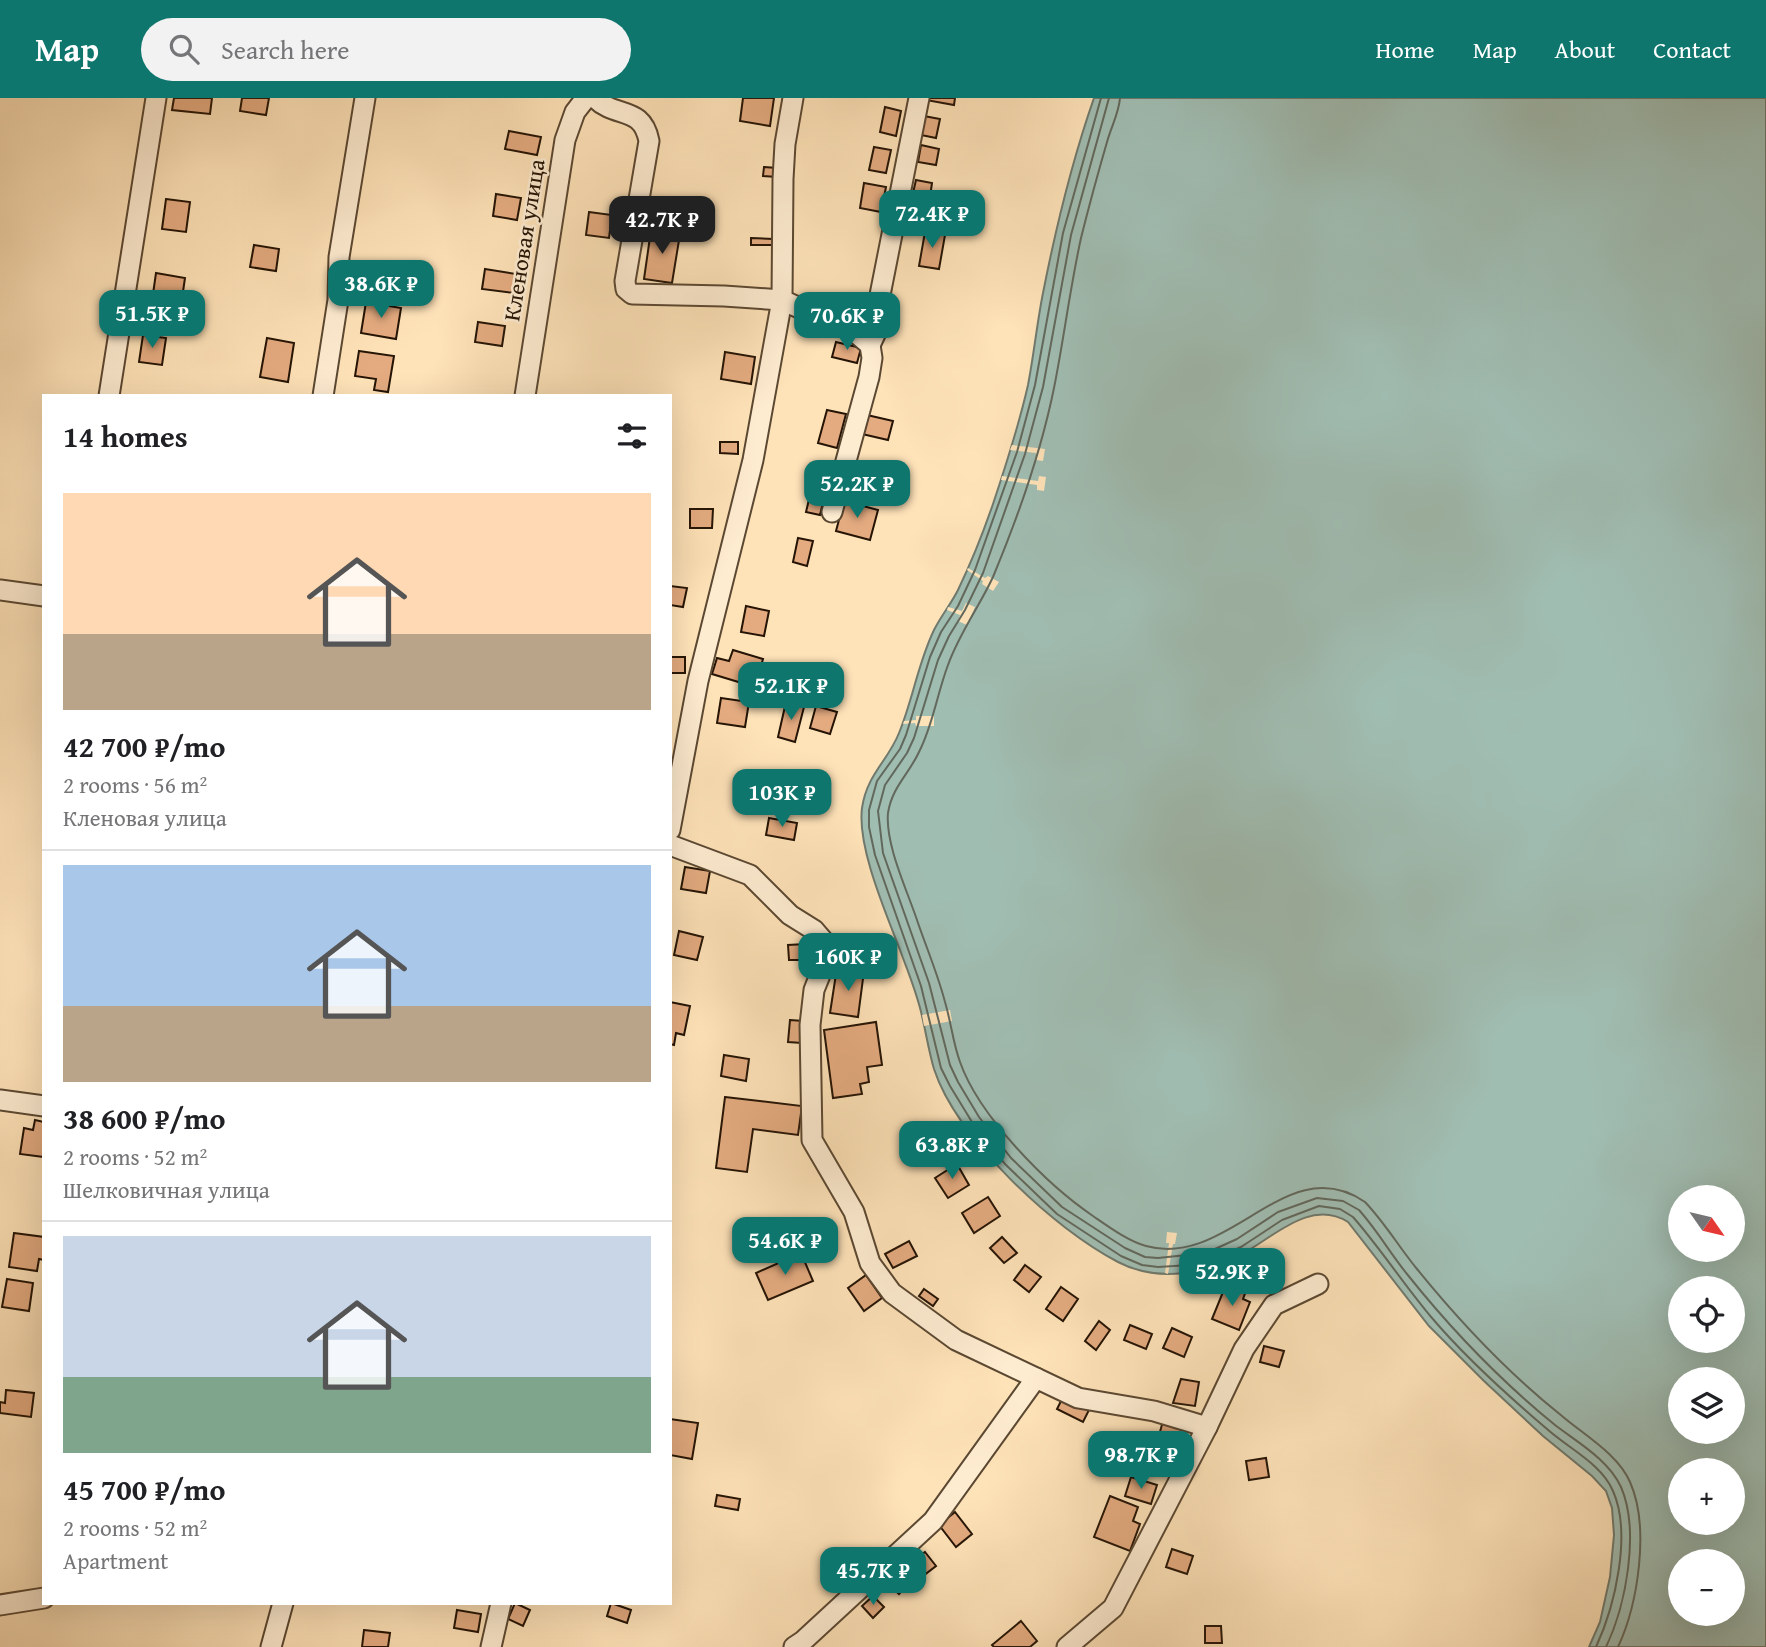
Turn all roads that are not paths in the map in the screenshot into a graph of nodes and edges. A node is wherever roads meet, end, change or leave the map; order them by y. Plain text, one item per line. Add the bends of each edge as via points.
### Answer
1 (156, 98) edge
2 (365, 98) edge
3 (586, 98) edge
4 (595, 98) edge
5 (793, 98) edge
6 (919, 98) edge
7 (782, 300) junction
8 (870, 345) junction
9 (109, 394) edge
10 (323, 394) edge
11 (525, 394) edge
12 (832, 512) dead end
13 (0, 590) edge
14 (42, 596) edge
15 (672, 819) edge
16 (672, 846) edge
17 (0, 1100) edge
18 (42, 1106) edge
19 (1318, 1284) dead end
20 (1035, 1378) junction
21 (1207, 1427) junction
22 (42, 1598) edge
23 (0, 1605) edge
24 (282, 1605) edge
25 (501, 1605) edge
26 (271, 1647) edge
27 (491, 1647) edge
28 (794, 1647) edge
29 (1068, 1647) edge

1 - 9 street
2 - 10 street via 339,257 338,300
3 - 11 street, Кленовая улица via 575,112 565,140
4 - 7 street via 641,121 649,141 626,289 632,294
5 - 7 street via 783,179
6 - 8 street via 880,295 878,328
7 - 8 street via 850,328
7 - 15 street via 753,460 698,681
8 - 12 street via 869,377
13 - 14 street
16 - 20 street via 750,875 826,944 810,1025 811,1140 854,1212 870,1263 892,1293 956,1340
17 - 18 street
19 - 21 street via 1274,1305 1244,1349
20 - 21 street via 1078,1398 1154,1411
20 - 28 street via 933,1521
21 - 29 street via 1113,1608
22 - 23 street
24 - 26 street
25 - 27 street

